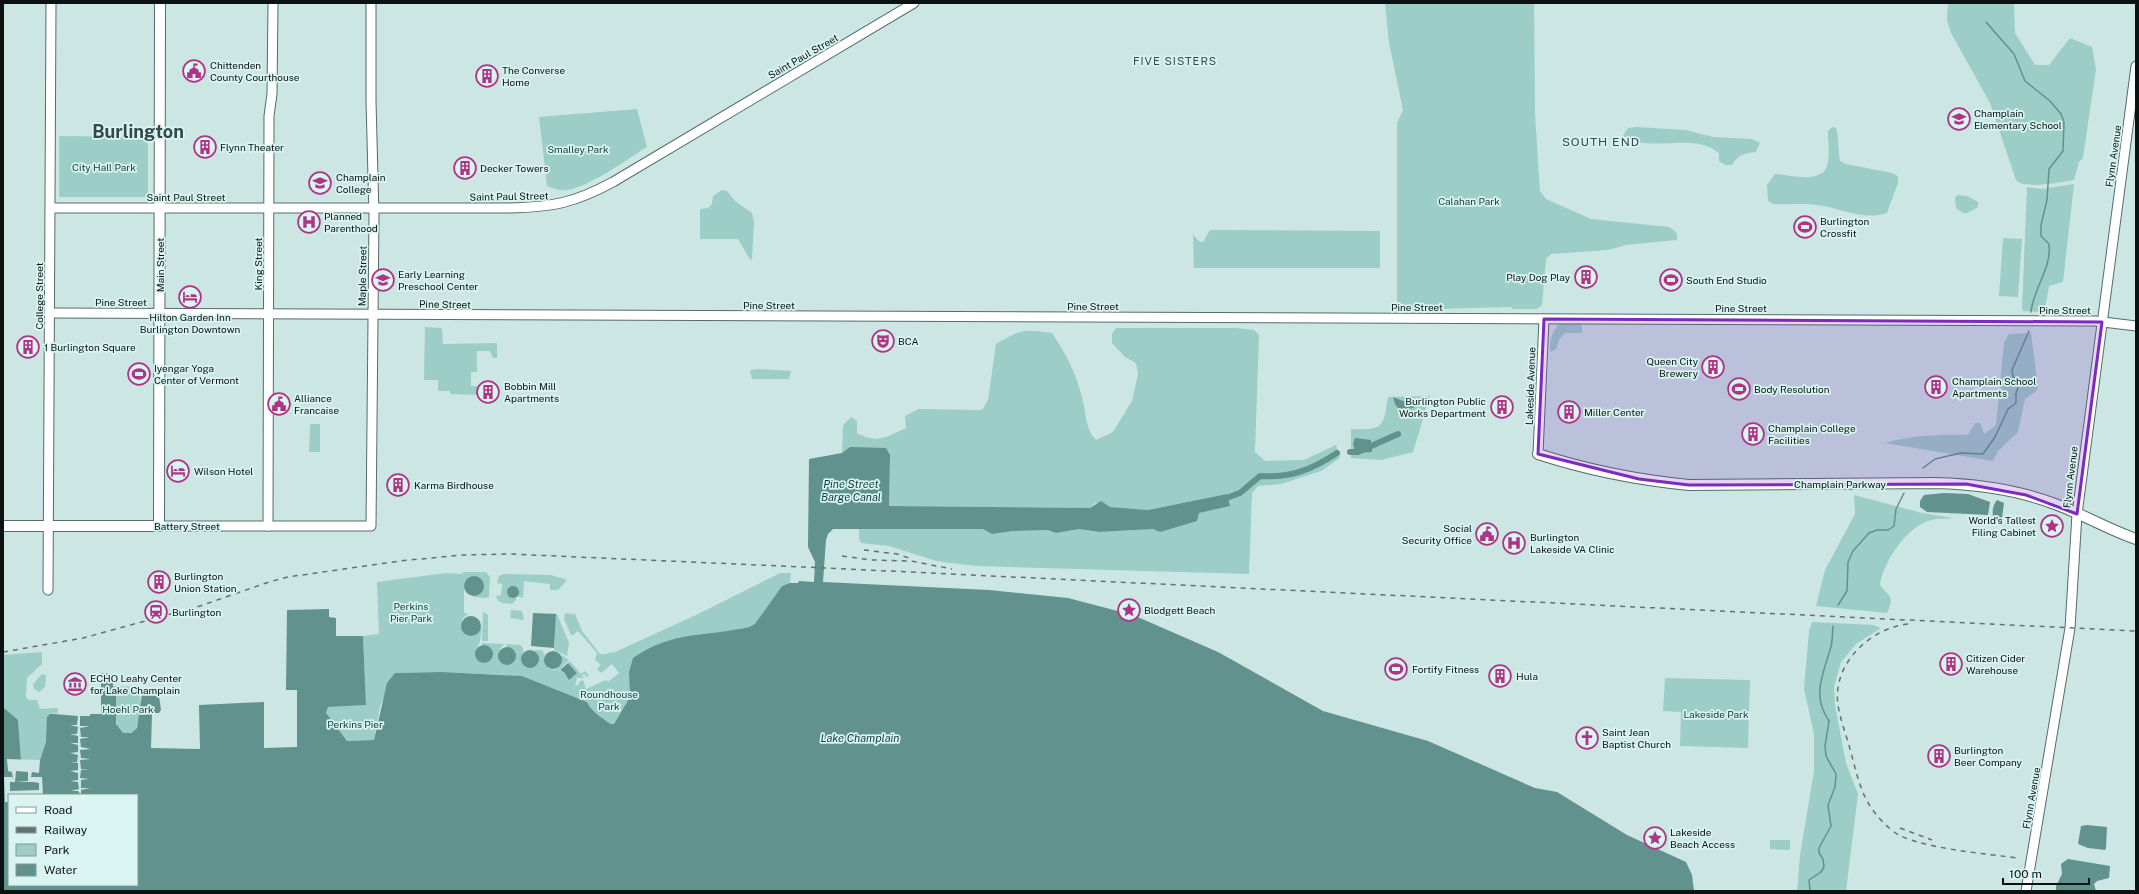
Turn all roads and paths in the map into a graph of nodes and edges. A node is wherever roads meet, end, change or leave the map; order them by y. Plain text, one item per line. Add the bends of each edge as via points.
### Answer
1 (51, 3) edge
2 (160, 3) edge
3 (273, 3) edge
4 (371, 3) edge
5 (914, 3) edge
6 (2136, 66) edge
7 (51, 208) junction
8 (160, 208) junction
9 (269, 208) junction
10 (374, 208) junction
11 (50, 313) junction
12 (161, 314) junction
13 (269, 314) junction
14 (373, 315) junction
15 (1544, 319) junction
16 (2102, 322) junction
17 (2136, 326) edge
18 (1538, 454) joint
19 (2077, 514) junction
20 (3, 526) edge
21 (49, 526) junction
22 (159, 526) junction
23 (268, 526) junction
24 (371, 526) joint
25 (2136, 539) edge
26 (48, 590) dead end
27 (2026, 891) edge

1 - 7 street, College Street
2 - 8 main road, Main Street
3 - 9 street, King Street
4 - 10 street, Maple Street
5 - 10 street, Saint Paul Street via 613,182 580,198 560,205 541,207
6 - 16 street, Flynn Avenue
7 - 8 street, Saint Paul Street
7 - 11 street, College Street
8 - 9 street, Saint Paul Street
8 - 12 main road, Main Street
9 - 10 street, Saint Paul Street
9 - 13 street, King Street
10 - 14 street, Maple Street
11 - 12 street, Pine Street
11 - 21 street, College Street
12 - 13 street, Pine Street
12 - 22 main road, Main Street
13 - 14 street, Pine Street
13 - 23 street, King Street
14 - 15 street, Pine Street
14 - 24 street, Maple Street
15 - 16 street, Pine Street
15 - 18 street, Lakeside Avenue
16 - 17 street, Pine Street
16 - 19 street, Flynn Avenue
18 - 19 main road, Champlain Parkway via 1616,474 1689,485 1966,484 2026,494
19 - 25 main road, Champlain Parkway
19 - 27 street, Flynn Avenue via 2070,628
20 - 21 main road, Battery Street
21 - 22 main road, Battery Street
21 - 26 street, College Street
22 - 23 street, Battery Street
23 - 24 street, Battery Street

